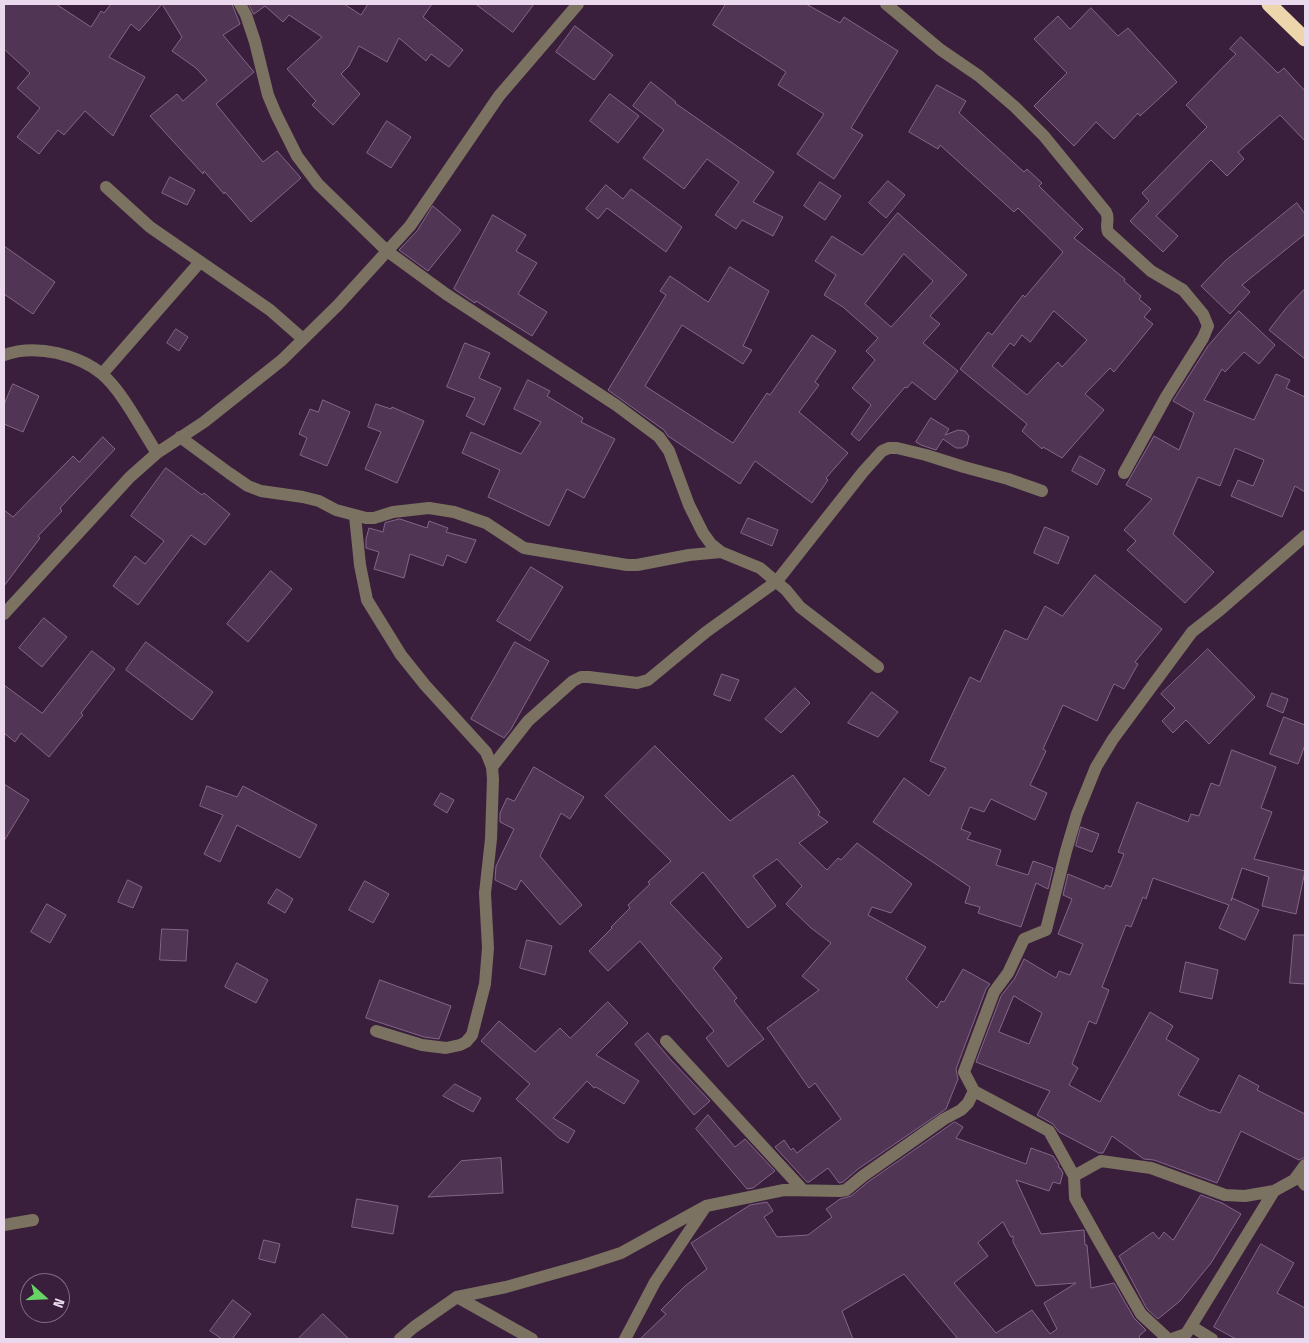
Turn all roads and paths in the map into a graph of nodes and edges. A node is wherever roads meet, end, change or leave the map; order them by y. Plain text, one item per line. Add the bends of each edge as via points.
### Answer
1 (240, 4) edge
2 (578, 4) edge
3 (886, 4) edge
4 (1269, 4) edge
5 (1305, 39) edge
6 (106, 187) dead end
7 (387, 251) junction
8 (200, 262) junction
9 (303, 339) junction
10 (4, 355) edge
11 (102, 374) junction
12 (180, 437) junction
13 (157, 453) junction
14 (1124, 473) dead end
15 (1042, 492) dead end
16 (355, 516) junction
17 (1305, 536) edge
18 (721, 552) junction
19 (777, 581) junction
20 (4, 614) edge
21 (878, 667) dead end
22 (492, 766) junction
23 (376, 1031) dead end
24 (666, 1041) dead end
25 (974, 1091) junction
26 (1305, 1165) edge
27 (1074, 1176) junction
28 (1301, 1179) edge
29 (803, 1190) junction
30 (1274, 1191) junction
31 (706, 1206) junction
32 (33, 1220) dead end
33 (4, 1225) edge
34 (457, 1298) junction
35 (1191, 1326) junction
36 (400, 1339) edge
37 (532, 1339) edge
38 (625, 1339) edge
39 (1168, 1339) edge
40 (1172, 1339) edge
41 (1212, 1339) edge

1 - 7 street via 255,42 268,95 297,156 318,184
2 - 7 street via 500,96 410,226
3 - 14 street via 941,50 979,76 1033,124 1106,212 1108,232 1151,271 1183,290 1206,318 1205,334
4 - 5 highway
6 - 8 street via 150,227
7 - 9 street
7 - 18 street via 446,294 616,405 658,437 669,451 703,533
8 - 9 street via 270,310
8 - 11 street
9 - 12 street via 247,388
10 - 11 street via 39,349 84,362
11 - 13 street
12 - 13 street
12 - 16 street via 248,486 319,501
13 - 20 street via 130,477
15 - 19 street via 926,455 889,448 882,451 863,472
16 - 18 street via 374,518 428,508 454,512 486,523 524,548 627,565
16 - 22 street via 367,600 401,655 430,692 486,752
17 - 25 street via 1192,632 1096,768 1077,814 1046,930 1024,939 1008,973 994,992 964,1072
18 - 19 street via 760,568
19 - 21 street via 800,607
19 - 22 street via 706,632 648,680 637,683 582,677 573,681 528,721
22 - 23 street via 491,839 485,893 488,948 485,984 472,1035 466,1042 446,1048 422,1045
24 - 29 street
25 - 27 street via 1048,1132
25 - 29 street via 961,1110 846,1190
26 - 28 street
27 - 30 street via 1101,1161 1151,1168 1225,1195 1245,1196
27 - 39 street via 1075,1198 1098,1241 1141,1314
28 - 30 street
29 - 31 street via 784,1190
30 - 35 street
31 - 34 street via 621,1253
31 - 38 street via 655,1282
32 - 33 street
34 - 36 street
34 - 37 street
35 - 40 street via 1186,1334
35 - 41 street

